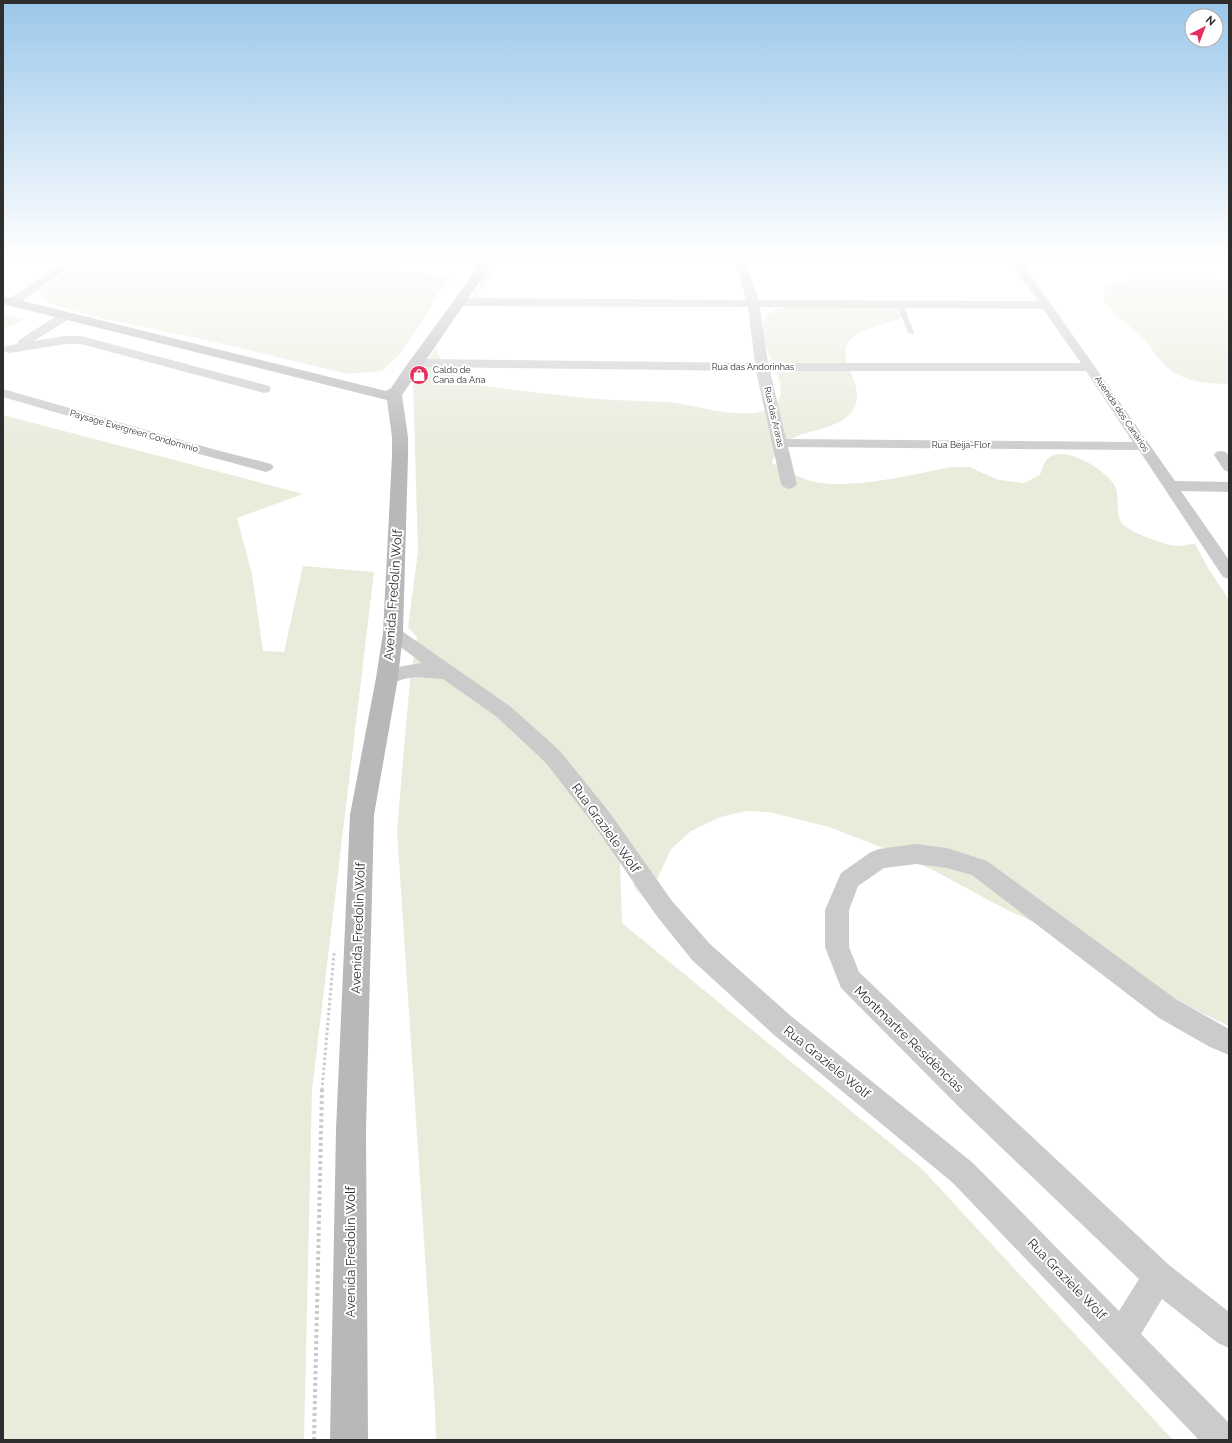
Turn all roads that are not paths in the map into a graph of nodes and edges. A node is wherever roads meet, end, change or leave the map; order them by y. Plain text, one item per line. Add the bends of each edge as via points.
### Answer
1 (53, 324) edge
2 (99, 324) edge
3 (444, 324) edge
4 (755, 324) edge
5 (908, 324) edge
6 (1060, 324) edge
7 (911, 333) dead end
8 (7, 351) edge
9 (762, 367) junction
10 (1090, 367) junction
11 (412, 368) junction
12 (264, 390) dead end
13 (387, 391) junction
14 (3, 393) edge
15 (780, 443) junction
16 (1143, 446) junction
17 (266, 467) dead end
18 (789, 484) dead end
19 (1170, 486) junction
20 (1229, 487) edge
21 (1229, 573) edge
22 (393, 632) junction
23 (448, 672) junction
24 (386, 678) junction
25 (1229, 1042) edge
26 (1158, 1276) junction
27 (1229, 1332) edge
28 (1121, 1335) junction
29 (349, 1440) edge
30 (1222, 1440) edge

1 - 8 street
2 - 13 main road via 318,378
3 - 11 main road
4 - 9 street, Rua das Araras
5 - 7 lane
6 - 10 street, Avenida dos Canários
8 - 12 street via 65,340 81,340
9 - 10 street, Rua das Andorinhas
9 - 11 street, Rua das Andorinhas
9 - 15 street, Rua das Araras
10 - 16 street, Avenida dos Canários
11 - 13 main road
13 - 22 main road, Avenida Fredolin Wolf via 400,436
14 - 17 street, Paysage Evergreen Condomínio
15 - 16 street, Rua Beija-Flor
15 - 18 street, Rua das Araras
16 - 19 street, Avenida dos Canários
19 - 20 street
19 - 21 street, Avenida dos Canários
22 - 23 street, Rua Graziele Wolf
22 - 24 main road, Avenida Fredolin Wolf
23 - 24 street, Rua Graziele Wolf via 418,669 403,671
23 - 28 street, Rua Graziele Wolf via 504,712 553,757 602,819 664,908 701,952 782,1025 963,1173
24 - 29 main road, Avenida Fredolin Wolf via 362,815 351,1130
25 - 26 street, Montmartre Residências via 1168,1009 979,868 947,858 916,854 879,859 849,880 837,910 837,948 850,980
26 - 27 street, Montmartre Residências
26 - 28 street via 1137,1314
28 - 30 street, Rua Graziele Wolf

